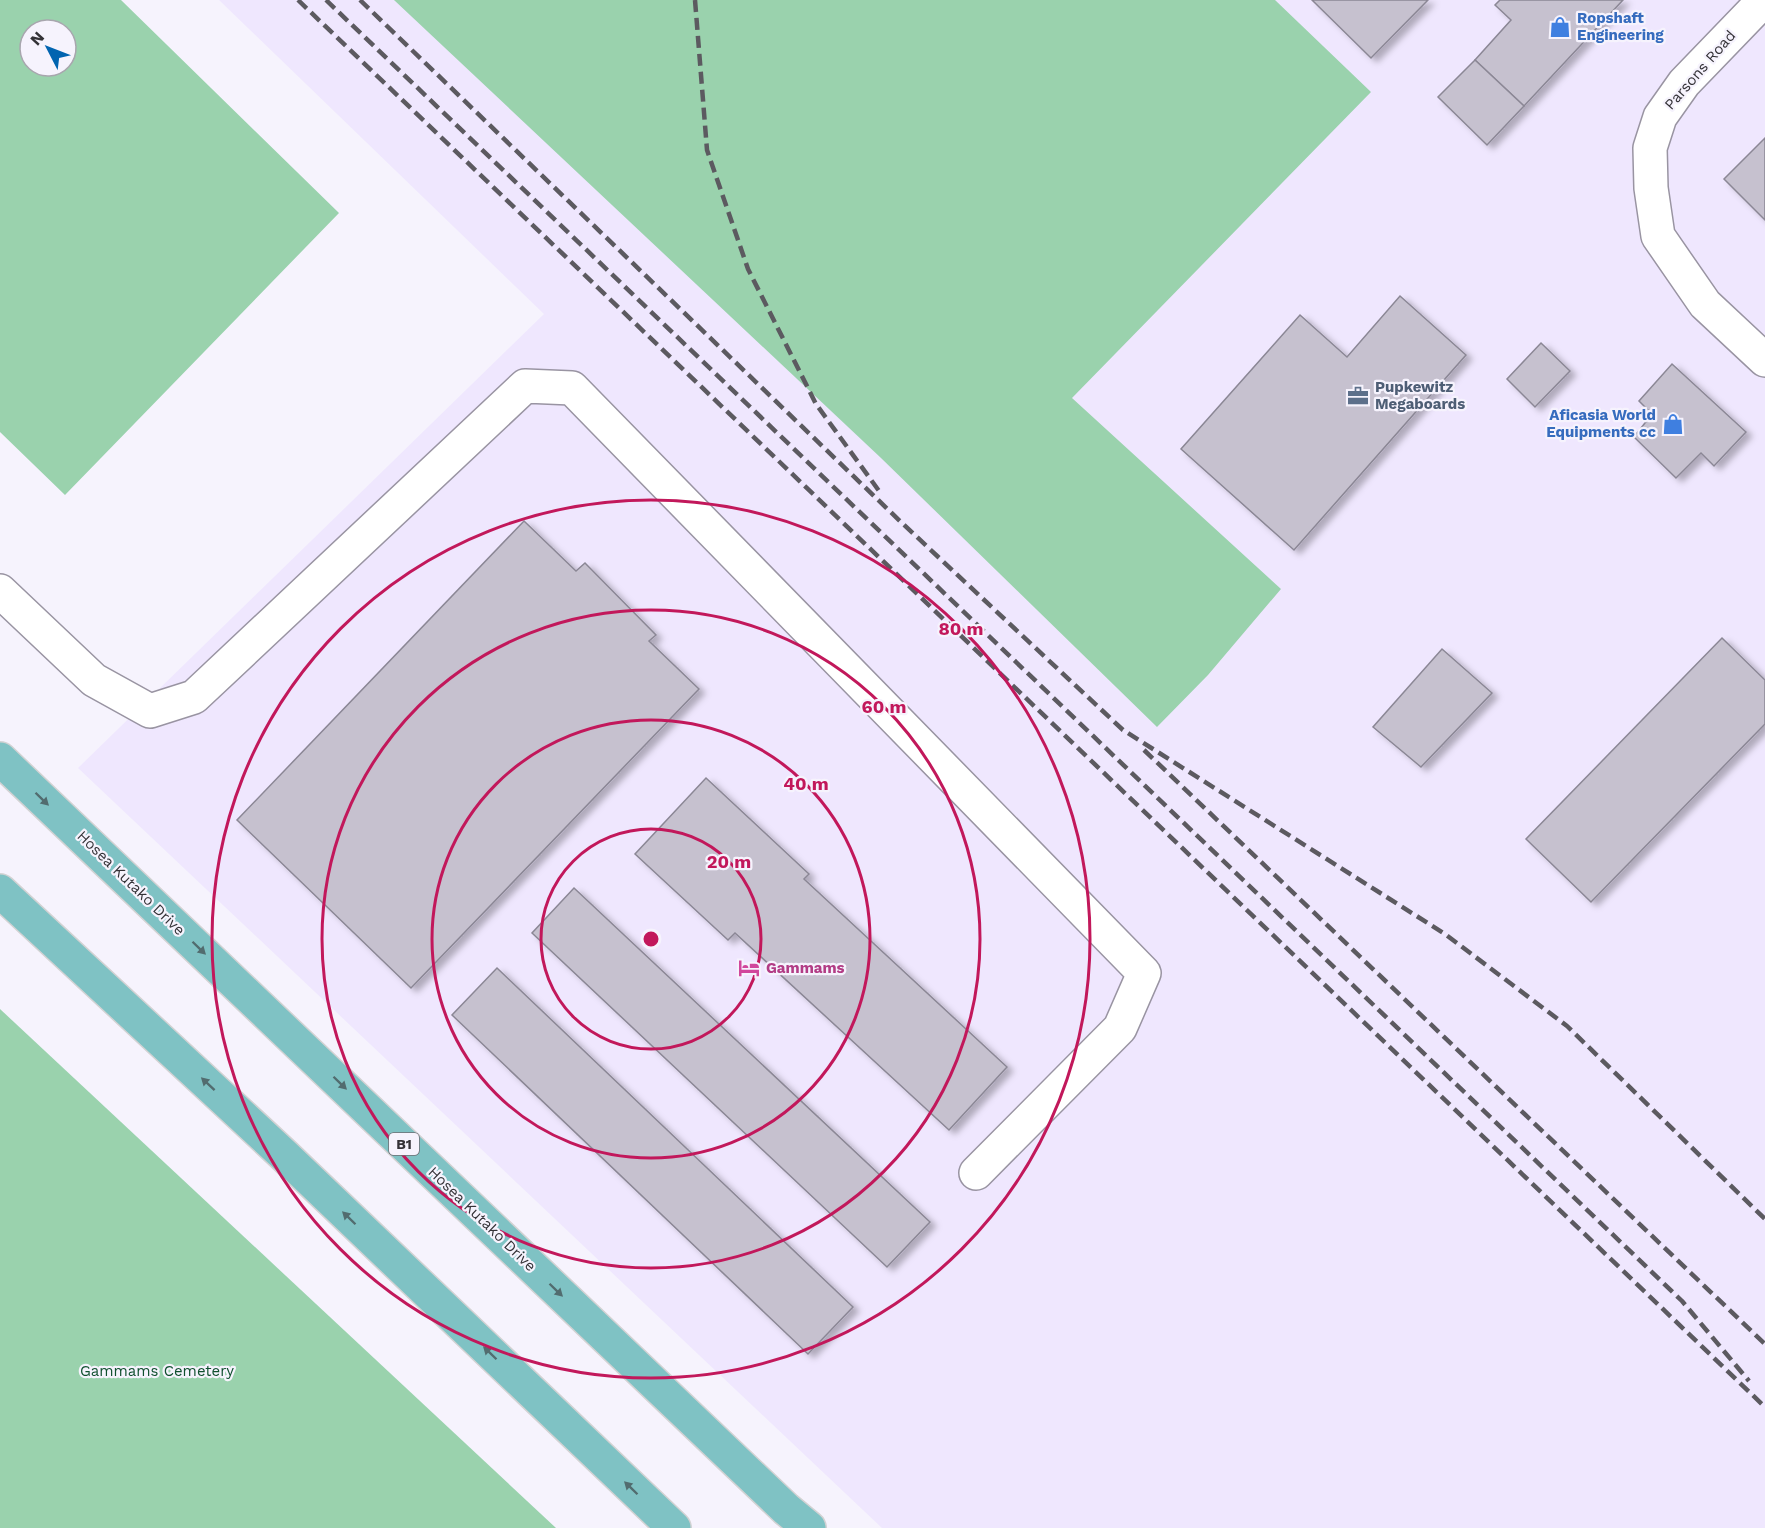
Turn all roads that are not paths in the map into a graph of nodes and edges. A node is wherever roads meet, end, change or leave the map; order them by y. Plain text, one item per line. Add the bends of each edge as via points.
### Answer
1 (1764, 0) edge
2 (1765, 360) edge
3 (0, 591) edge
4 (0, 759) edge
5 (0, 891) edge
6 (976, 1173) dead end
7 (674, 1528) edge
8 (809, 1528) edge

1 - 2 street, Parsons Road via 1684,83 1660,117 1650,148 1658,236 1705,304
3 - 6 street via 94,680 150,711 194,697 525,386 572,388 1144,973 1120,1028
4 -> 8 main road, Hosea Kutako Drive / B1
7 -> 5 main road via 285,1156

